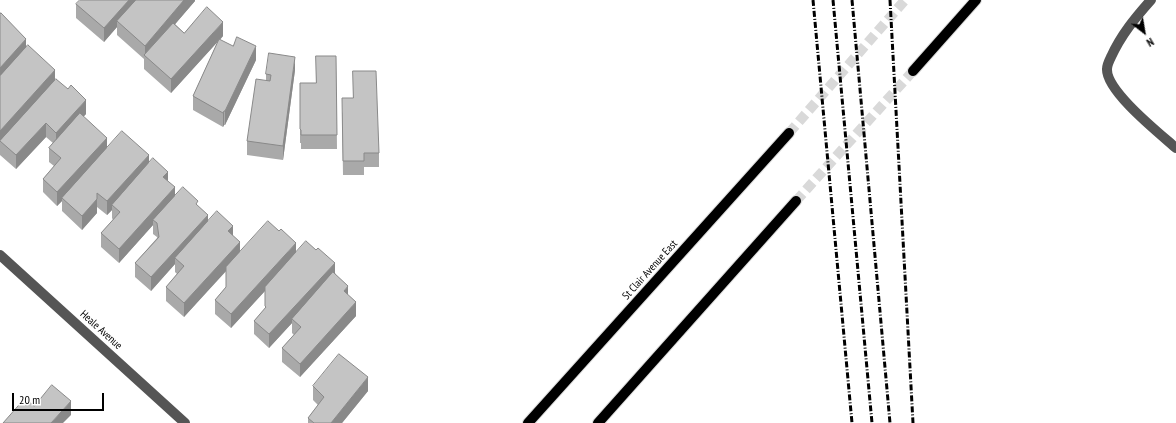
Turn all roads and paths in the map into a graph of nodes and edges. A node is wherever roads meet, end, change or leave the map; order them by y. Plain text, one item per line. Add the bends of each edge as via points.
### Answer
1 (976, 0) edge
2 (1151, 0) edge
3 (913, 71) tunnel mouth
4 (789, 133) tunnel mouth
5 (1176, 148) edge
6 (796, 201) tunnel mouth
7 (0, 255) edge
8 (186, 423) edge
9 (528, 423) edge
10 (598, 423) edge

1 - 3 main road
2 - 5 street via 1133,20 1116,46 1106,67 1107,78 1130,107
4 - 9 main road, St Clair Avenue East
6 - 10 main road
7 - 8 street, Heale Avenue

